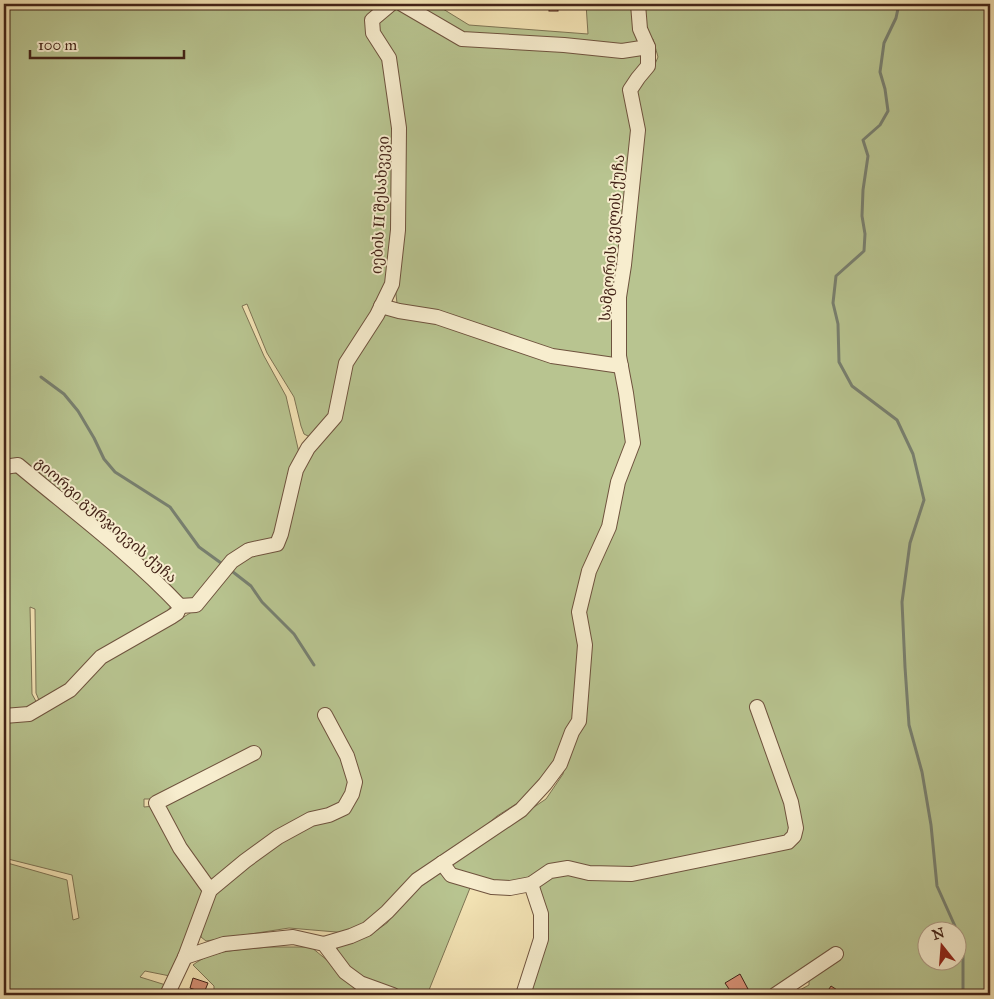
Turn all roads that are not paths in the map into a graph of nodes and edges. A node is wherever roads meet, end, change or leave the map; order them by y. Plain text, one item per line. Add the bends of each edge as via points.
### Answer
1 (391, 4) edge
2 (402, 4) edge
3 (638, 4) edge
4 (648, 47) junction
5 (382, 306) junction
6 (621, 366) junction
7 (4, 467) edge
8 (180, 606) junction
9 (757, 707) dead end
10 (4, 716) edge
11 (325, 716) dead end
12 (254, 753) dead end
13 (442, 863) junction
14 (531, 884) junction
15 (210, 890) junction
16 (324, 944) junction
17 (836, 954) dead end
18 (185, 957) junction
19 (167, 995) edge
20 (393, 995) edge
21 (524, 995) edge
22 (775, 995) edge

1 - 5 street, იების II შესახვევი via 372,20 373,33 389,58 400,128 398,230 392,284
2 - 4 street via 462,39 622,51
3 - 4 street, სამგორის ველის ქუჩა via 640,29
4 - 6 street, სამგორის ველის ქუჩა via 648,66 630,90 638,130 619,297
5 - 6 street via 437,317 552,356
5 - 8 street, იების II შესახვევი via 346,363 335,417 308,448 296,470 276,544 249,550 232,561 196,606
6 - 13 street, სამგორის ველის ქუჩა via 633,443 618,482 609,527 589,571 579,612 585,645 579,721 560,764 533,797 520,810
7 - 8 street, გიორგი გურჯიევის ქუჩა via 18,466 157,582
8 - 10 street via 171,617 100,656 70,690 29,714
9 - 14 street via 791,802 796,828 788,842 632,874 588,873 568,868 550,871
11 - 15 street via 347,756 355,782 344,808 311,818 278,837
12 - 15 street via 156,803 180,848
13 - 14 street via 452,876 492,887
13 - 16 street, სამგორის ველის ქუჩა via 417,880 367,929
14 - 21 street via 542,914 541,939
15 - 18 street
16 - 18 street via 293,937 224,944
16 - 20 street via 345,972 360,983
17 - 22 street
18 - 19 street

